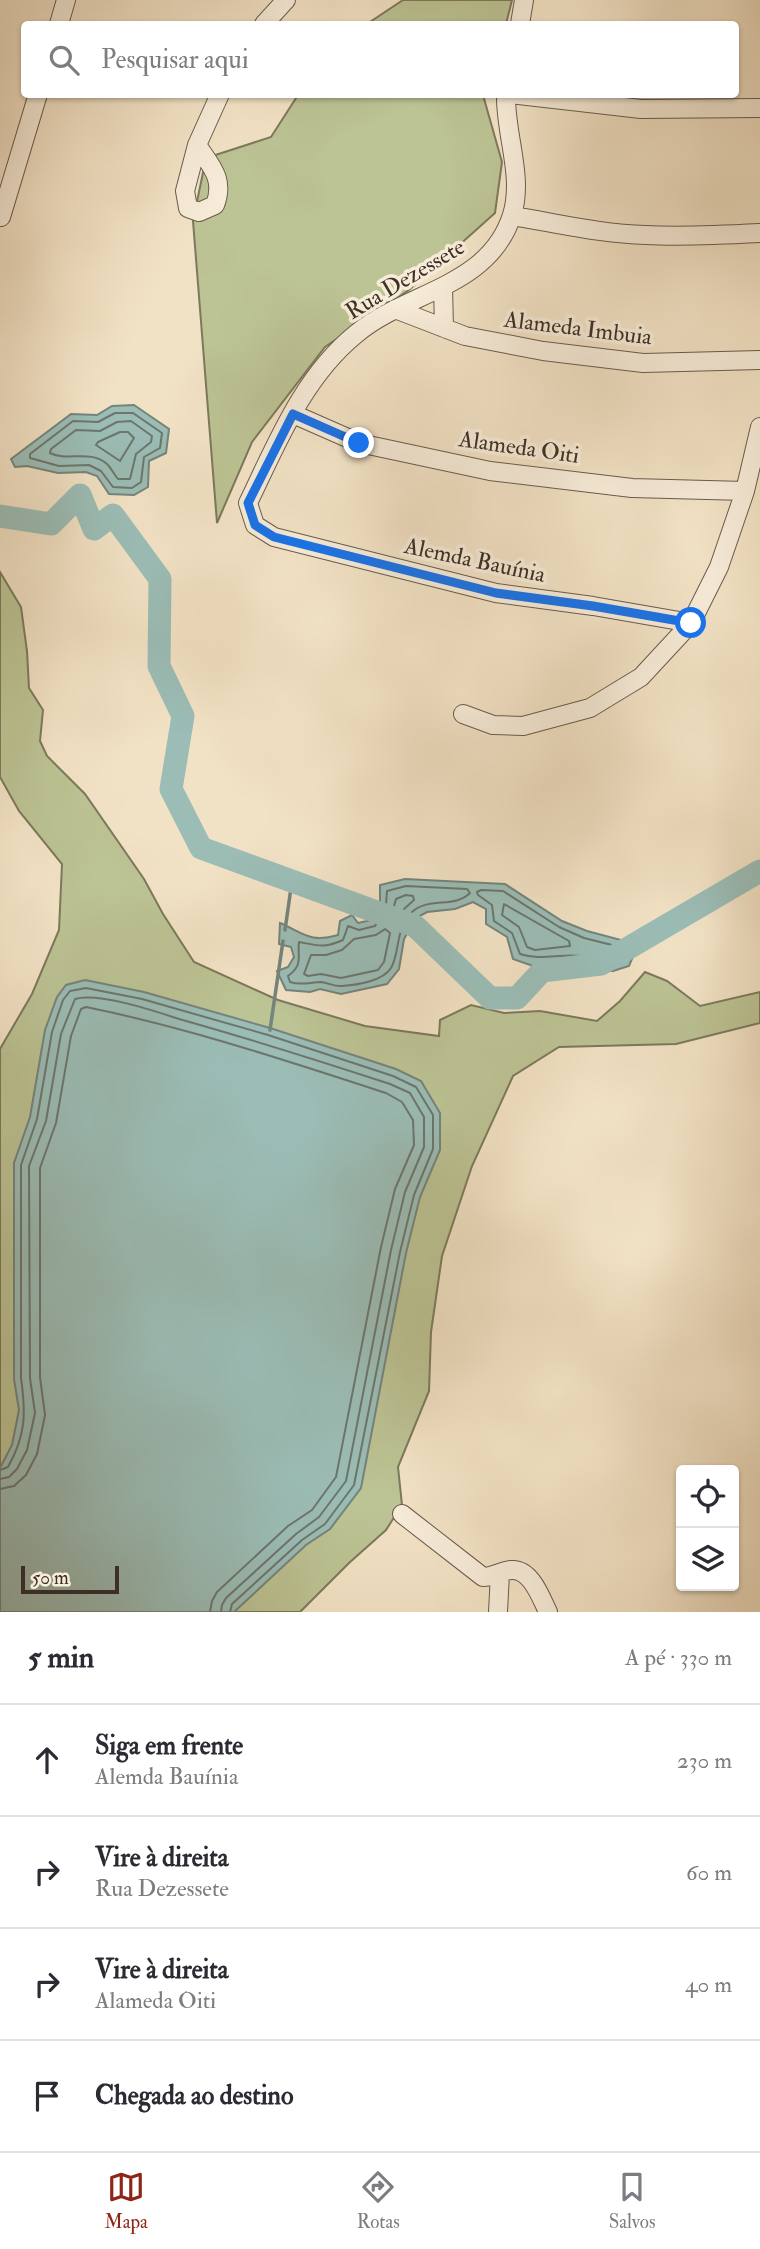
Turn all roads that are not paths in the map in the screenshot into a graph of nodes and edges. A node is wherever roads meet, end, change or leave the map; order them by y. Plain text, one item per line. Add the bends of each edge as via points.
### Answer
1 (66, 0) edge
2 (286, 0) edge
3 (524, 0) edge
4 (60, 21) edge
5 (267, 21) edge
6 (520, 21) edge
7 (37, 98) edge
8 (218, 98) edge
9 (508, 98) edge
10 (543, 98) edge
11 (760, 108) edge
12 (197, 145) dead end
13 (1, 216) edge
14 (512, 216) junction
15 (760, 233) edge
16 (443, 287) junction
17 (395, 309) junction
18 (444, 328) junction
19 (760, 360) edge
20 (293, 414) junction
21 (760, 427) edge
22 (745, 491) junction
23 (255, 525) joint
24 (691, 623) junction
25 (463, 714) dead end
26 (402, 1514) dead end
27 (500, 1573) junction
28 (498, 1612) edge
29 (548, 1612) edge

1 - 4 street
2 - 5 street
3 - 6 street
7 - 13 street
8 - 12 street
9 - 14 street, Rua Dezessete via 508,131 517,181
10 - 11 street via 641,109
14 - 15 street via 643,235
14 - 16 street, Rua Dezessete via 482,264
16 - 17 street, Rua Dezessete
16 - 18 street
17 - 18 street, Alameda Imbuia
17 - 20 street, Rua Dezessete via 356,334 312,380
18 - 19 street, Alameda Imbuia via 543,351 643,363
20 - 22 street, Alameda Oiti via 359,443 490,471 632,488
20 - 23 street, Rua Dezessete via 248,503
21 - 22 street
22 - 24 street via 719,567
23 - 24 street, Alemda Bauínia via 274,537 496,593
24 - 25 street via 641,677 590,708 523,726 493,725
26 - 27 street via 483,1577
27 - 28 street
27 - 29 street via 522,1572

